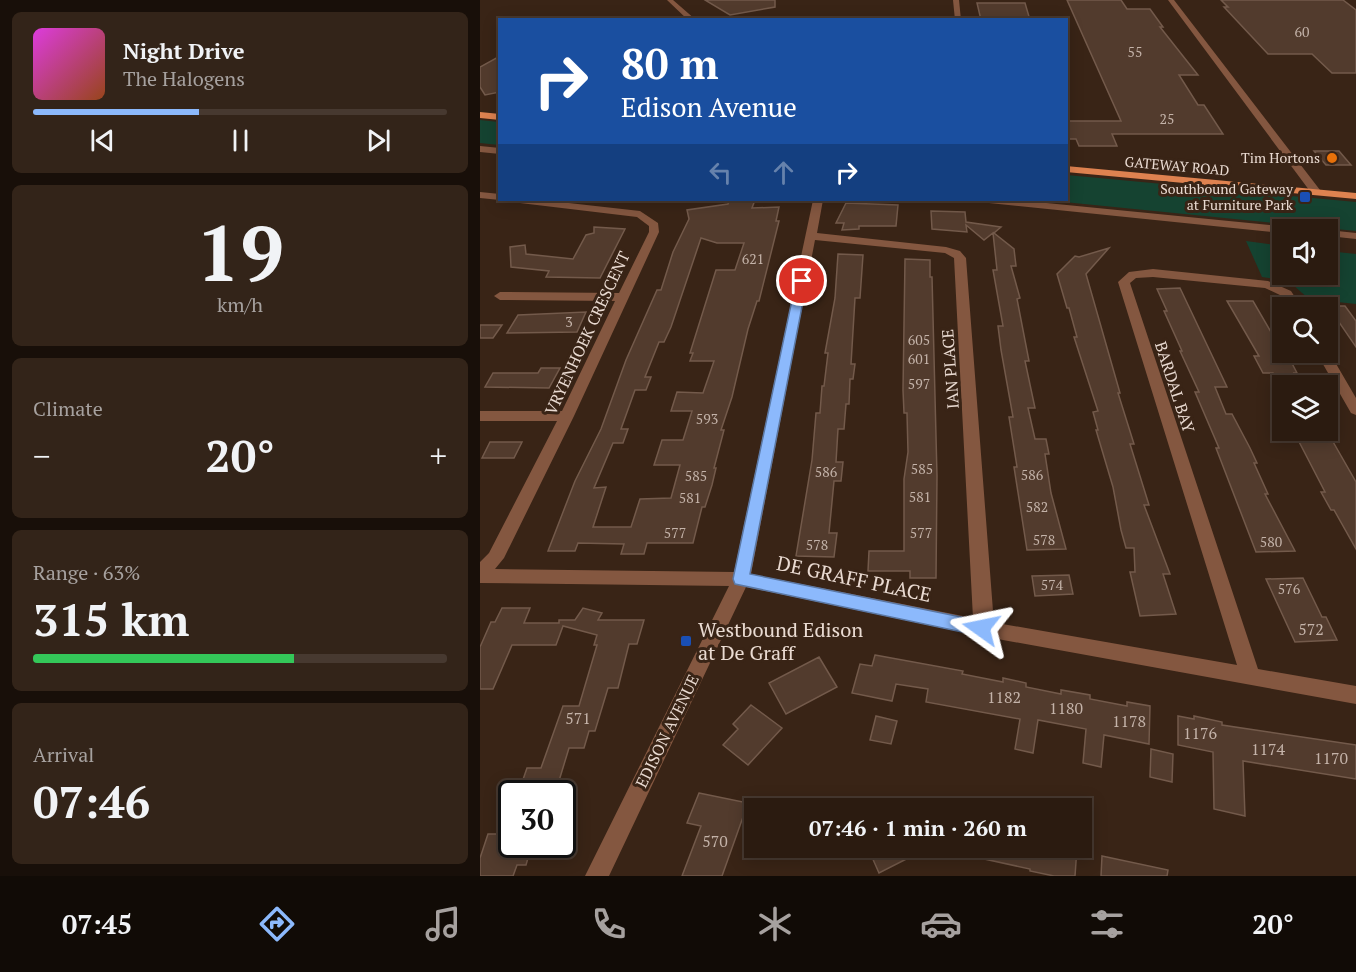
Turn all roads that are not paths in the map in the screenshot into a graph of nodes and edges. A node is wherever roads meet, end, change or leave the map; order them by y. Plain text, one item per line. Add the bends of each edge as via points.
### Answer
1 (670, 0) edge
2 (956, 0) edge
3 (1171, 0) edge
4 (690, 18) edge
5 (958, 18) edge
6 (480, 115) edge
7 (498, 117) edge
8 (480, 149) edge
9 (498, 151) edge
10 (1068, 169) edge
11 (1316, 192) junction
12 (480, 195) edge
13 (1356, 196) edge
14 (498, 197) edge
15 (530, 201) edge
16 (818, 201) edge
17 (999, 201) edge
18 (1272, 228) edge
19 (1338, 234) edge
20 (811, 236) junction
21 (1356, 236) edge
22 (500, 296) dead end
23 (621, 297) junction
24 (1289, 297) edge
25 (1328, 363) edge
26 (1356, 410) edge
27 (480, 416) edge
28 (567, 416) junction
29 (480, 575) edge
30 (741, 579) junction
31 (981, 628) junction
32 (1251, 678) junction
33 (1356, 695) edge
34 (597, 876) edge

1 - 4 street
2 - 5 street
3 - 11 street
6 - 7 main road
8 - 9 street
10 - 11 main road, GATEWAY ROAD
11 - 13 main road, GATEWAY ROAD
12 - 14 street
15 - 23 street, VRYENHOEK CRESCENT via 626,211 649,219 654,231
16 - 20 street, EDISON AVENUE
17 - 18 street
19 - 21 street
20 - 30 street, EDISON AVENUE
20 - 31 street, IAN PLACE via 946,250 960,258 984,611
22 - 23 street
23 - 28 street, VRYENHOEK CRESCENT
24 - 32 street, BARDAL BAY via 1268,285 1153,273 1133,275 1124,282
25 - 26 street
27 - 28 street
28 - 29 street, VRYENHOEK CRESCENT via 495,558
29 - 30 street, DE GRAFF PLACE
30 - 31 street, DE GRAFF PLACE
30 - 34 street, EDISON AVENUE
31 - 32 street, DE GRAFF PLACE
32 - 33 street, DE GRAFF PLACE

